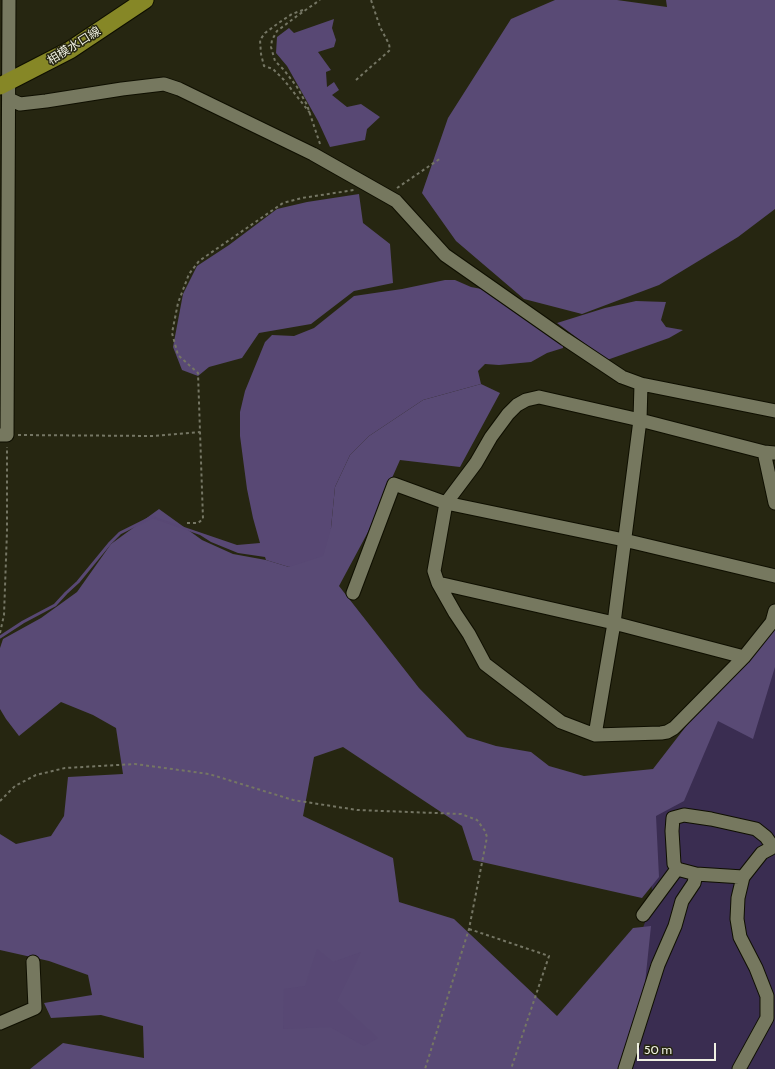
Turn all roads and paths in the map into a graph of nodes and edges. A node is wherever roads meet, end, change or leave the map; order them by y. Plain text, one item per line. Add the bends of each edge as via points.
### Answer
1 (9, 0) edge
2 (145, 0) edge
3 (320, 0) edge
4 (371, 0) edge
5 (307, 8) junction
6 (356, 80) dead end
7 (6, 89) edge
8 (311, 114) junction
9 (441, 158) dead end
10 (325, 161) junction
11 (365, 184) junction
12 (386, 196) junction
13 (641, 384) junction
14 (775, 411) edge
15 (640, 420) junction
16 (200, 432) junction
17 (4, 435) edge
18 (769, 452) edge
19 (446, 503) junction
20 (775, 503) edge
21 (187, 523) dead end
22 (624, 540) junction
23 (775, 576) edge
24 (438, 583) junction
25 (353, 592) dead end
26 (775, 611) edge
27 (614, 623) junction
28 (0, 633) edge
29 (744, 657) junction
30 (595, 735) junction
31 (0, 801) edge
32 (774, 846) edge
33 (677, 869) junction
34 (696, 874) junction
35 (743, 876) junction
36 (643, 915) dead end
37 (469, 929) junction
38 (33, 962) dead end
39 (0, 1023) edge
40 (425, 1069) edge
41 (510, 1069) edge
42 (625, 1069) edge
43 (739, 1069) edge

1 - 7 street
2 - 7 main road, 相模水口線
3 - 5 path
4 - 6 path via 390,50
5 - 8 path via 277,32 271,47 275,61 297,87
5 - 8 path via 280,22 260,40 264,66 273,69 284,80
7 - 10 street via 20,104 164,84
7 - 17 street
8 - 10 path
9 - 12 path
10 - 11 street
11 - 12 street
11 - 16 path via 354,190 283,203 199,261 189,274 178,303 172,333 178,355 198,373
12 - 13 street via 396,201 445,255 565,340 622,377
13 - 14 street
13 - 15 street
15 - 18 street
15 - 19 street via 539,397 526,400 508,414
15 - 22 street
16 - 17 path via 153,436
16 - 21 path via 203,519 198,523
17 - 28 path via 7,532 4,615
18 - 20 street
19 - 22 street
19 - 24 street via 434,571
19 - 25 street via 394,484
22 - 23 street
22 - 27 street
24 - 27 street
24 - 30 street via 485,664 562,722
26 - 29 street via 772,622
27 - 29 street
27 - 30 street
29 - 30 street via 674,728 667,732
31 - 37 path via 15,786 36,775 65,768 134,764 209,774 293,800 357,810 461,814 477,820 487,837
32 - 33 street via 756,829 684,815 673,818 674,864
32 - 35 street via 762,853
33 - 34 street
33 - 36 street
34 - 35 street
34 - 42 street via 694,883 682,901 675,926 658,965
35 - 43 street via 738,898 737,919 740,937 767,996 767,1018
37 - 40 path
37 - 41 path via 549,956
38 - 39 street via 35,1008

